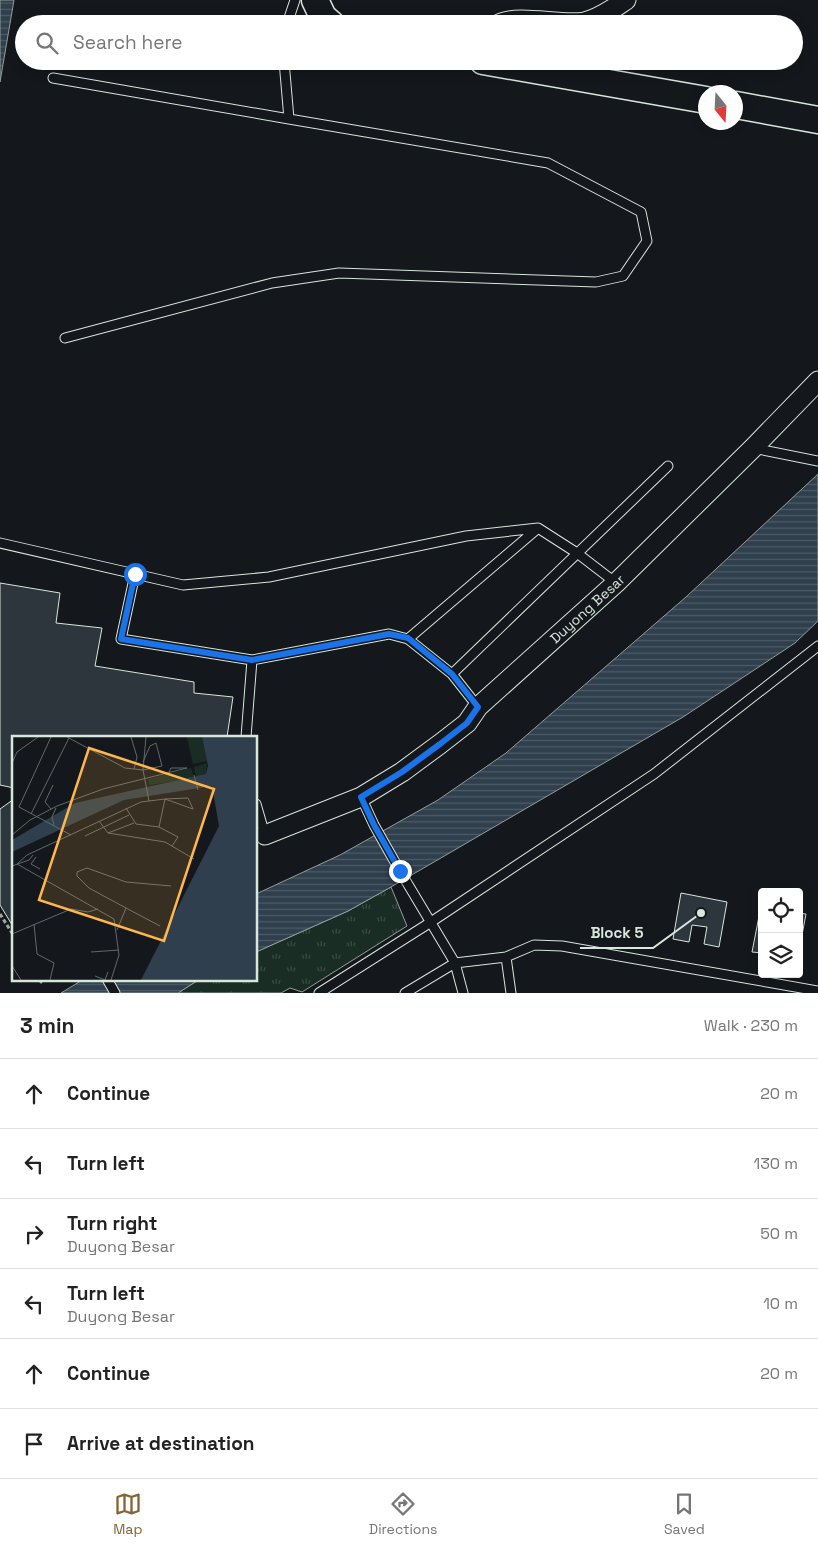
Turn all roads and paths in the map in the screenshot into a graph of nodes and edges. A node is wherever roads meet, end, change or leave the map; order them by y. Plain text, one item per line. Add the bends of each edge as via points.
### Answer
1 (294, 0) edge
2 (315, 0) edge
3 (626, 0) edge
4 (290, 15) edge
5 (322, 15) edge
6 (600, 15) edge
7 (285, 70) edge
8 (534, 70) edge
9 (52, 78) dead end
10 (698, 99) edge
11 (743, 106) edge
12 (289, 119) junction
13 (818, 120) edge
14 (65, 338) dead end
15 (818, 381) edge
16 (752, 448) junction
17 (818, 461) edge
18 (668, 466) dead end
19 (538, 528) junction
20 (0, 543) edge
21 (577, 552) junction
22 (135, 574) junction
23 (616, 583) junction
24 (408, 638) junction
25 (818, 646) edge
26 (252, 660) junction
27 (452, 674) junction
28 (478, 707) junction
29 (246, 736) edge
30 (361, 797) junction
31 (259, 836) edge
32 (0, 914) edge
33 (431, 922) junction
34 (12, 933) edge
35 (506, 957) junction
36 (455, 963) junction
37 (108, 981) edge
38 (818, 991) edge
39 (115, 993) edge
40 (319, 993) edge
41 (405, 993) edge
42 (462, 993) edge
43 (510, 993) edge

1 - 4 lane
2 - 5 street
3 - 6 street
7 - 12 lane
8 - 10 street
9 - 12 lane
11 - 13 street
12 - 14 lane via 548,163 641,212 647,241 623,276 596,282 339,273 272,283
15 - 16 street, Duyong Besar
16 - 17 lane
16 - 23 street, Duyong Besar
18 - 21 lane
19 - 21 lane
19 - 22 lane via 466,536 269,577 184,585
19 - 24 lane
20 - 22 lane
21 - 23 lane
21 - 27 lane
22 - 26 lane via 121,639
23 - 28 street, Duyong Besar
24 - 26 lane via 389,634
24 - 27 lane
25 - 33 lane via 654,774
26 - 29 lane
27 - 28 lane
28 - 30 street, Duyong Besar via 467,723 440,744
30 - 31 street, Duyong Besar
30 - 33 lane
32 - 34 path
33 - 36 lane
33 - 40 lane
35 - 36 lane
35 - 38 lane via 534,945 562,946
35 - 43 lane
36 - 41 lane
36 - 42 lane
37 - 39 lane

